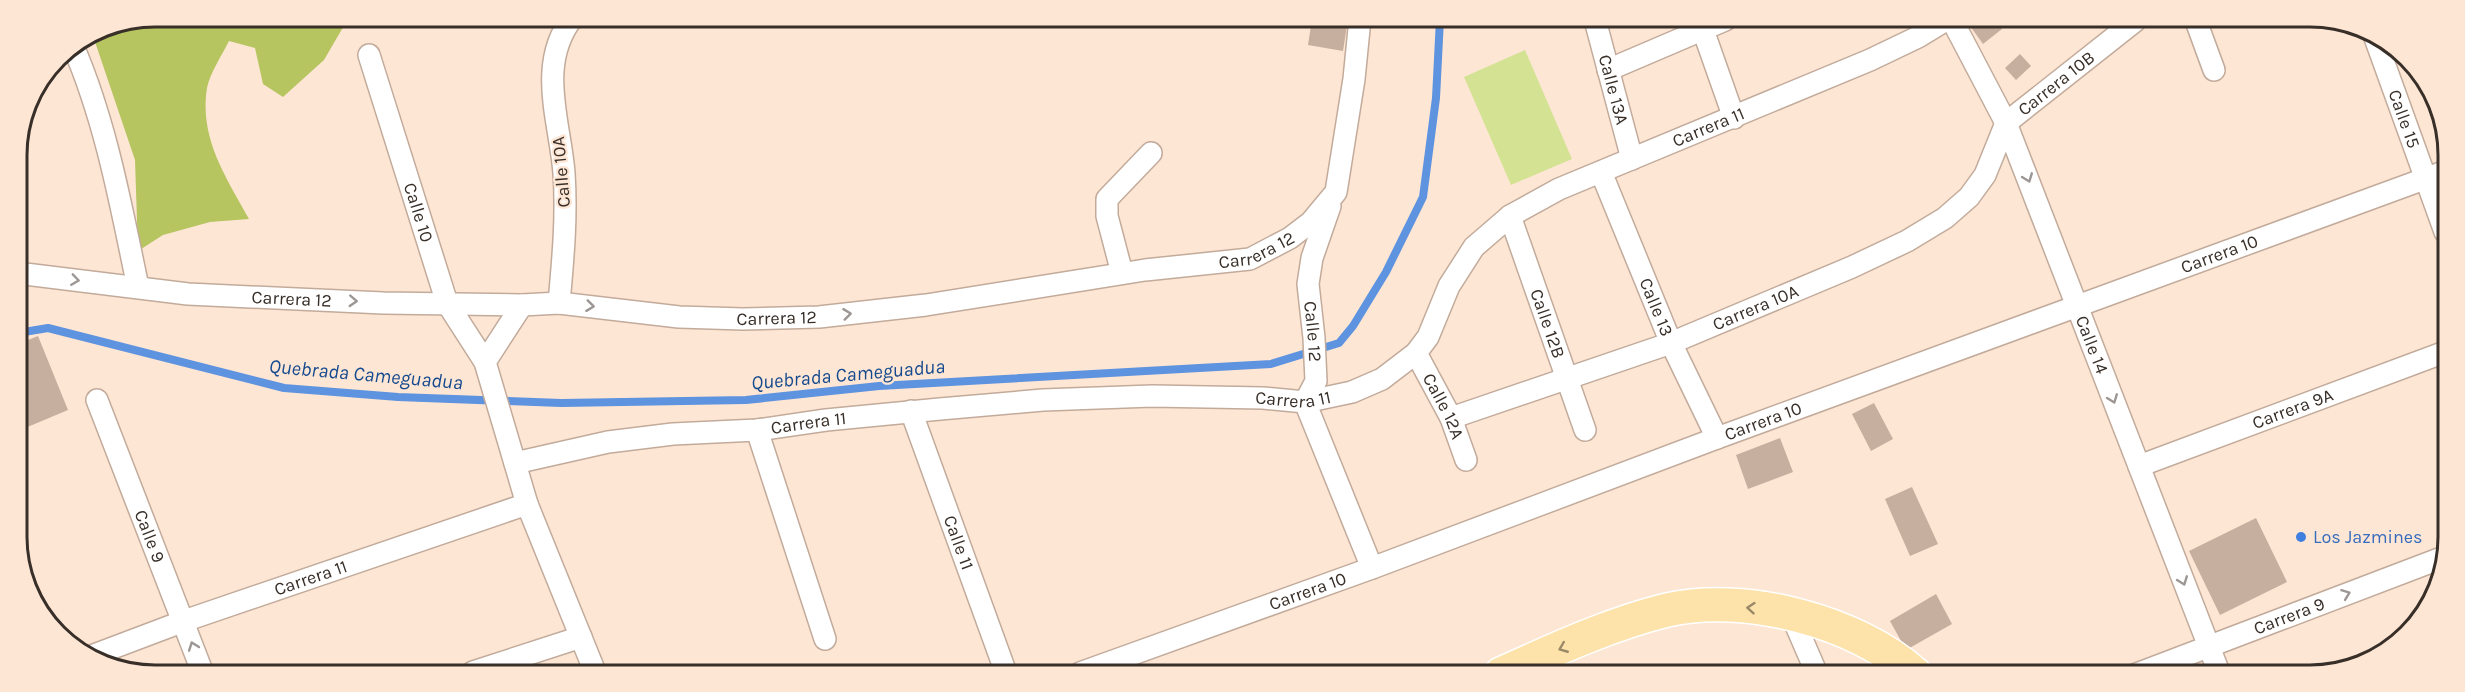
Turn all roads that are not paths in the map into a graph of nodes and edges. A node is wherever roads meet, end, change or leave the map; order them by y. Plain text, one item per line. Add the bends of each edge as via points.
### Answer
1 (567, 27) edge
2 (1359, 27) edge
3 (1597, 27) edge
4 (1699, 27) edge
5 (1704, 27) edge
6 (1956, 27) edge
7 (2127, 27) edge
8 (2198, 27) edge
9 (1914, 29) edge
10 (2379, 47) edge
11 (77, 54) edge
12 (369, 55) dead end
13 (1608, 70) junction
14 (2214, 70) dead end
15 (1734, 118) junction
16 (2006, 123) junction
17 (1151, 153) dead end
18 (1632, 159) junction
19 (1601, 172) junction
20 (2436, 175) edge
21 (1336, 192) junction
22 (1510, 216) junction
23 (1122, 273) junction
24 (27, 274) edge
25 (138, 287) junction
26 (447, 303) junction
27 (559, 303) junction
28 (522, 305) junction
29 (2078, 307) junction
30 (1671, 343) junction
31 (1416, 353) junction
32 (2438, 355) edge
33 (485, 362) junction
34 (1568, 379) junction
35 (97, 400) dead end
36 (1305, 402) junction
37 (911, 411) junction
38 (1451, 418) junction
39 (758, 430) junction
40 (1585, 430) dead end
41 (1717, 438) junction
42 (1466, 460) dead end
43 (515, 463) junction
44 (2139, 466) junction
45 (527, 504) junction
46 (2436, 560) edge
47 (1372, 568) junction
48 (1791, 614) junction
49 (183, 621) junction
50 (581, 637) junction
51 (825, 639) dead end
52 (2209, 646) junction
53 (101, 652) edge
54 (199, 665) edge
55 (495, 665) edge
56 (592, 665) edge
57 (1003, 665) edge
58 (1102, 665) edge
59 (1523, 665) edge
60 (1812, 665) edge
61 (1902, 665) edge
62 (2160, 665) edge
63 (2216, 665) edge

1 - 27 street, Calle 10A via 558,41 554,63 553,102 564,172 565,227
2 - 21 street
3 - 13 street, Calle 13A
4 - 13 street
5 - 15 street
6 - 16 street, Calle 14
7 - 16 street, Carrera 10B
8 - 14 street
9 - 15 street, Carrera 11 via 1870,60
10 - 20 street, Calle 15
11 - 25 street via 114,178
12 - 26 street, Calle 10
13 - 18 street, Calle 13A
15 - 18 street, Carrera 11
16 -> 29 street, Calle 14
16 - 30 street, Carrera 10A via 1985,175 1945,218 1852,267
17 - 23 street via 1107,199 1107,216
18 - 19 street, Carrera 11
19 - 22 street, Carrera 11
19 - 30 street, Calle 13
20 - 29 street, Carrera 10
21 - 23 street, Carrera 12 via 1311,222 1250,259
21 - 36 street, Calle 12 via 1312,258 1308,284 1316,381
22 - 31 street, Carrera 11 via 1474,247 1449,286 1428,337
22 - 34 street, Calle 12B
27 -> 23 street, Carrera 12 via 679,317 819,317 926,305
24 -> 25 street, Carrera 12
25 -> 26 street, Carrera 12 via 188,294
26 - 28 street, Carrera 12
26 - 33 street, Calle 10
27 - 28 street, Carrera 12
28 - 33 street
29 - 41 street, Carrera 10
29 -> 44 street, Calle 14
30 - 34 street, Carrera 10A
30 - 41 street, Calle 13
31 - 36 street, Carrera 11 via 1382,380 1352,392
31 - 38 street, Calle 12A
32 - 44 street, Carrera 9A
33 - 43 street, Calle 10
34 - 38 street, Carrera 10A
34 - 40 street, Calle 12B
35 - 49 street, Calle 9
36 - 37 street, Carrera 11 via 1152,396
36 - 47 street
37 - 39 street, Carrera 11
37 - 57 street, Calle 11
38 - 42 street, Calle 12A
39 - 43 street, Carrera 11 via 608,442
39 - 51 street
41 - 47 street, Carrera 10
43 - 45 street, Calle 10
44 -> 52 street, Calle 14
45 - 49 street, Carrera 11
45 - 50 street, Calle 10
52 -> 46 street, Carrera 9
47 - 58 street, Carrera 10
48 -> 59 main road via 1708,606 1669,609
48 - 60 street
48 - 61 main road via 1834,626 1867,641
49 - 53 street, Carrera 11
54 -> 49 street, Calle 9
50 - 55 street
50 - 56 street, Calle 10
52 - 62 street, Carrera 9
52 - 63 street, Calle 14

